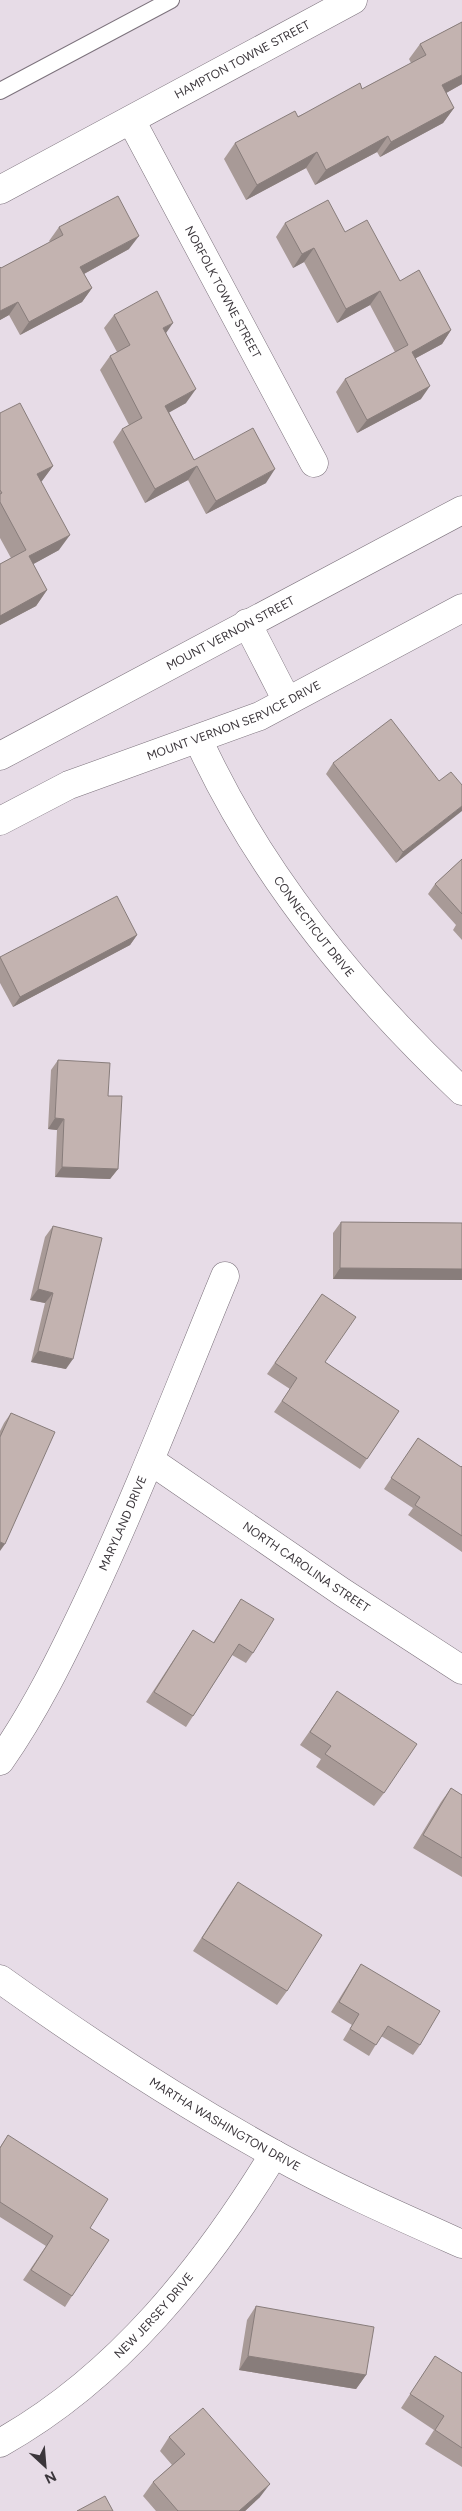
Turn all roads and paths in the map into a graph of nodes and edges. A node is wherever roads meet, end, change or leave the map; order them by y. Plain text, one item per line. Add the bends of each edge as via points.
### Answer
1 (171, 0) edge
2 (353, 0) edge
3 (0, 91) edge
4 (131, 120) junction
5 (0, 190) edge
6 (314, 463) dead end
7 (462, 510) edge
8 (462, 608) edge
9 (247, 623) junction
10 (288, 701) junction
11 (198, 739) junction
12 (0, 756) edge
13 (0, 821) edge
14 (462, 1091) edge
15 (225, 1276) dead end
16 (151, 1461) junction
17 (462, 1670) edge
18 (0, 1761) edge
19 (0, 1979) edge
20 (274, 2154) junction
21 (462, 2244) edge
22 (0, 2443) edge

1 - 3 lane
2 - 4 street, HAMPTON TOWNE STREET
4 - 5 street, HAMPTON TOWNE STREET
4 - 6 street, NORFOLK TOWNE STREET
7 - 9 street, MOUNT VERNON STREET
8 - 10 street, MOUNT VERNON SERVICE DRIVE
9 - 10 street
9 - 12 street, MOUNT VERNON STREET
10 - 11 street, MOUNT VERNON SERVICE DRIVE via 242,724
11 - 13 street, MOUNT VERNON SERVICE DRIVE via 69,785
11 - 14 street, CONNECTICUT DRIVE via 230,804 308,922 396,1028
15 - 16 street, MARYLAND DRIVE
16 - 17 street, NORTH CAROLINA STREET
16 - 18 street, MARYLAND DRIVE via 69,1641 32,1712
19 - 20 street, MARTHA WASHINGTON DRIVE via 190,2105
20 - 21 street, MARTHA WASHINGTON DRIVE
20 - 22 street, NEW JERSEY DRIVE via 210,2252 152,2320 69,2398 40,2420

